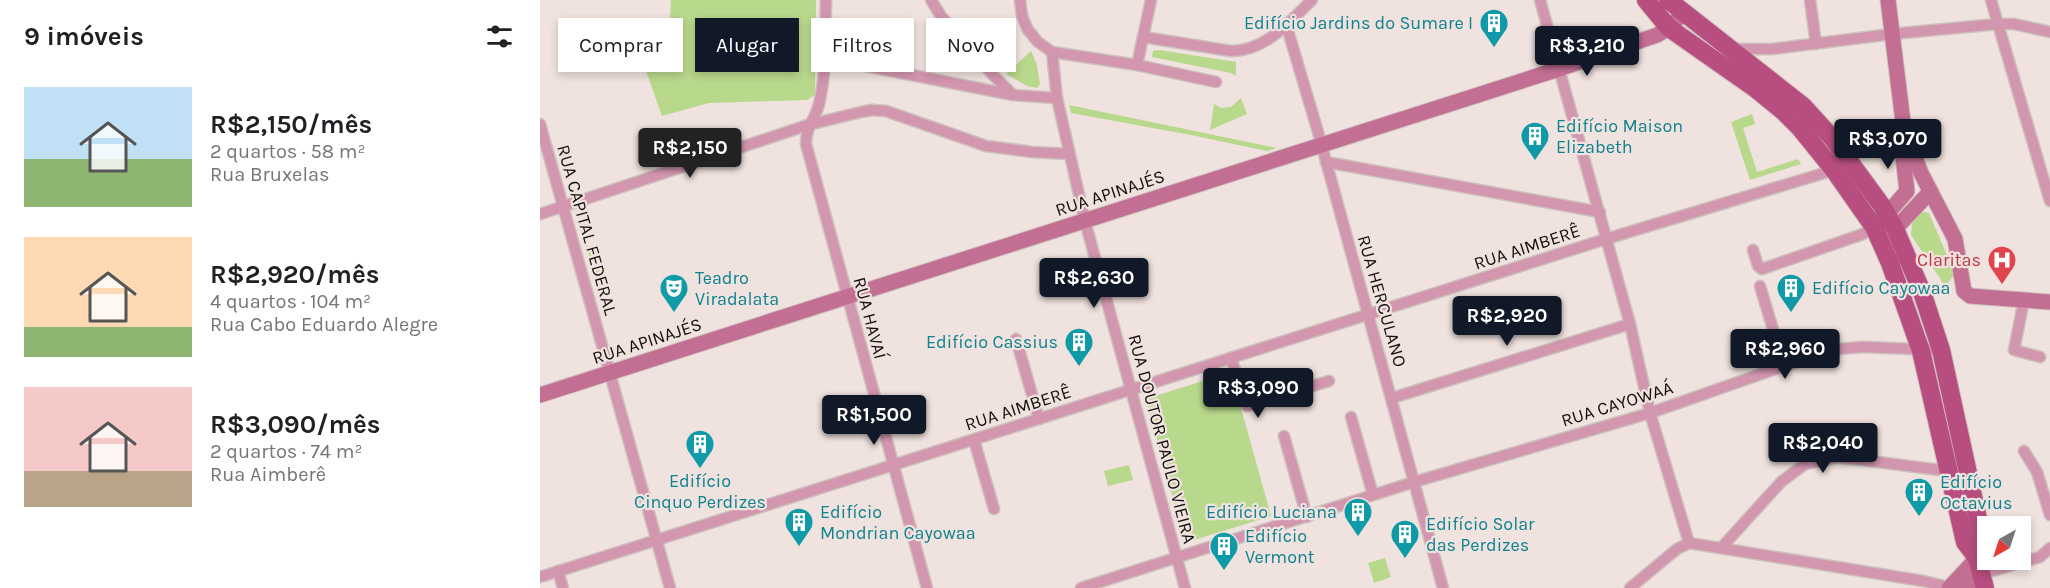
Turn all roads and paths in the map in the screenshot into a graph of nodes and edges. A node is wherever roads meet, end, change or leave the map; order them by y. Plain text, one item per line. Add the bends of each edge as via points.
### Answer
1 (825, 0) edge
2 (931, 0) edge
3 (1020, 0) edge
4 (1151, 0) edge
5 (1312, 0) edge
6 (1540, 0) edge
7 (1646, 0) edge
8 (1668, 0) edge
9 (1810, 0) edge
10 (1888, 0) edge
11 (1991, 0) edge
12 (1683, 13) junction
13 (825, 18) edge
14 (1286, 24) junction
15 (1998, 24) junction
16 (1669, 28) junction
17 (2050, 32) edge
18 (1892, 34) junction
19 (1143, 37) junction
20 (1816, 44) junction
21 (1727, 47) junction
22 (1772, 49) junction
23 (1052, 52) junction
24 (1137, 65) junction
25 (1559, 69) junction
26 (1757, 69) junction
27 (1732, 71) junction
28 (823, 72) edge
29 (896, 72) edge
30 (1216, 82) dead end
31 (1013, 95) junction
32 (1057, 98) junction
33 (540, 124) edge
34 (808, 125) junction
35 (1904, 130) junction
36 (1322, 146) junction
37 (1069, 154) junction
38 (1326, 162) junction
39 (1834, 170) junction
40 (1930, 192) junction
41 (2050, 201) edge
42 (563, 206) junction
43 (1600, 212) junction
44 (540, 214) edge
45 (1085, 221) junction
46 (1886, 224) junction
47 (1606, 239) junction
48 (1753, 250) dead end
49 (1760, 286) dead end
50 (848, 297) junction
51 (2024, 300) junction
52 (2050, 302) edge
53 (1368, 315) junction
54 (1630, 324) junction
55 (1016, 339) dead end
56 (1941, 350) junction
57 (1921, 351) junction
58 (2040, 357) dead end
59 (1231, 358) junction
60 (1784, 366) junction
61 (611, 373) junction
62 (1329, 381) dead end
63 (1131, 389) junction
64 (540, 395) edge
65 (1392, 398) junction
66 (1650, 413) junction
67 (1351, 417) dead end
68 (1039, 419) junction
69 (1284, 436) dead end
70 (974, 440) junction
71 (2024, 450) dead end
72 (894, 466) junction
73 (1948, 471) junction
74 (1414, 482) junction
75 (1373, 495) junction
76 (994, 509) dead end
77 (2050, 515) edge
78 (1307, 517) junction
79 (656, 540) junction
80 (1689, 543) junction
81 (1722, 547) junction
82 (2050, 548) edge
83 (1177, 558) junction
84 (558, 571) junction
85 (1981, 573) edge
86 (540, 577) edge
87 (563, 588) edge
88 (670, 588) edge
89 (927, 588) edge
90 (1081, 588) edge
91 (1185, 588) edge
92 (1443, 588) edge
93 (1630, 588) edge
94 (1949, 588) edge
95 (1963, 588) edge

1 - 13 street
2 - 31 street
3 - 23 street via 1028,30
4 - 19 street
5 - 14 street
6 - 25 street
7 - 16 main road
8 - 12 main road
9 - 20 street
10 - 18 street
11 - 15 street
12 - 16 street, RUA APINAJÉS
12 - 21 main road
14 - 19 street via 1270,39 1245,51
14 - 36 street, RUA HERCULANO
15 - 17 street
15 - 18 street
15 - 41 street
16 - 21 main road via 1682,24 1707,42
16 - 25 street, RUA APINAJÉS
16 - 27 main road
18 - 20 street
18 - 35 street
19 - 24 street
20 - 22 street
21 - 22 street
21 - 26 main road
22 - 26 street
23 - 24 street
23 - 32 street, RUA DOUTOR PAULO VIEIRA
24 - 30 street
25 - 36 street, RUA APINAJÉS
25 - 43 street
26 - 27 main road via 1746,76
26 - 46 main road via 1803,106 1833,139 1864,179
27 - 39 main road via 1783,111
28 - 34 street via 819,103
29 - 31 street
31 - 32 street
32 - 37 street, RUA DOUTOR PAULO VIEIRA
33 - 42 street, RUA CAPITAL FEDERAL
34 - 37 street via 872,110 886,111 986,146
34 - 42 street
34 - 50 street, RUA HAVAÍ via 806,144
35 - 40 street
35 - 46 street via 1907,191
36 - 38 street, RUA HERCULANO
36 - 45 street, RUA APINAJÉS
37 - 45 street, RUA DOUTOR PAULO VIEIRA
38 - 43 street
38 - 53 street, RUA HERCULANO
39 - 46 main road
39 - 47 street, RUA AIMBERÊ
40 - 46 street
40 - 51 street via 1955,239 1967,295
42 - 44 street
42 - 61 street, RUA CAPITAL FEDERAL
43 - 47 street
45 - 50 street, RUA APINAJÉS
45 - 63 street, RUA DOUTOR PAULO VIEIRA
46 - 48 street via 1762,269
46 - 56 main road via 1922,292
46 - 57 main road via 1890,263
47 - 53 street, RUA AIMBERÊ
47 - 54 street
49 - 60 street
50 - 61 street, RUA APINAJÉS
50 - 72 street, RUA HAVAÍ
51 - 52 street
51 - 58 street via 2014,350
53 - 59 street, RUA AIMBERÊ
53 - 65 street, RUA HERCULANO
54 - 65 street
54 - 66 street
55 - 68 street
56 - 57 street, RUA CAYOWAÁ
56 - 85 main road via 1982,537
57 - 60 street, RUA CAYOWAÁ via 1844,348
57 - 73 main road
59 - 62 street via 1247,406
59 - 63 street, RUA AIMBERÊ
60 - 66 street, RUA CAYOWAÁ
61 - 64 street, RUA APINAJÉS
61 - 79 street, RUA CAPITAL FEDERAL
63 - 68 street, RUA AIMBERÊ
63 - 83 street, RUA DOUTOR PAULO VIEIRA
65 - 74 street, RUA HERCULANO
66 - 74 street, RUA CAYOWAÁ
66 - 80 street
67 - 75 street
68 - 70 street, RUA AIMBERÊ
69 - 78 street
70 - 72 street, RUA AIMBERÊ
70 - 76 street
71 - 77 street via 2037,472
72 - 79 street, RUA AIMBERÊ
72 - 89 street, RUA HAVAÍ
73 - 81 street via 1838,457 1805,464 1781,482
73 - 85 main road via 1965,542
74 - 75 street, RUA CAYOWAÁ
74 - 92 street, RUA HERCULANO
75 - 78 street, RUA CAYOWAÁ
78 - 83 street, RUA CAYOWAÁ
79 - 84 street, RUA AIMBERÊ
79 - 88 street, RUA CAPITAL FEDERAL
80 - 81 street
80 - 93 street
81 - 94 street
82 - 85 street via 2040,557
83 - 90 street, RUA CAYOWAÁ
83 - 91 street, RUA DOUTOR PAULO VIEIRA
84 - 86 street, RUA AIMBERÊ
84 - 87 street
85 - 94 street
85 - 95 street

